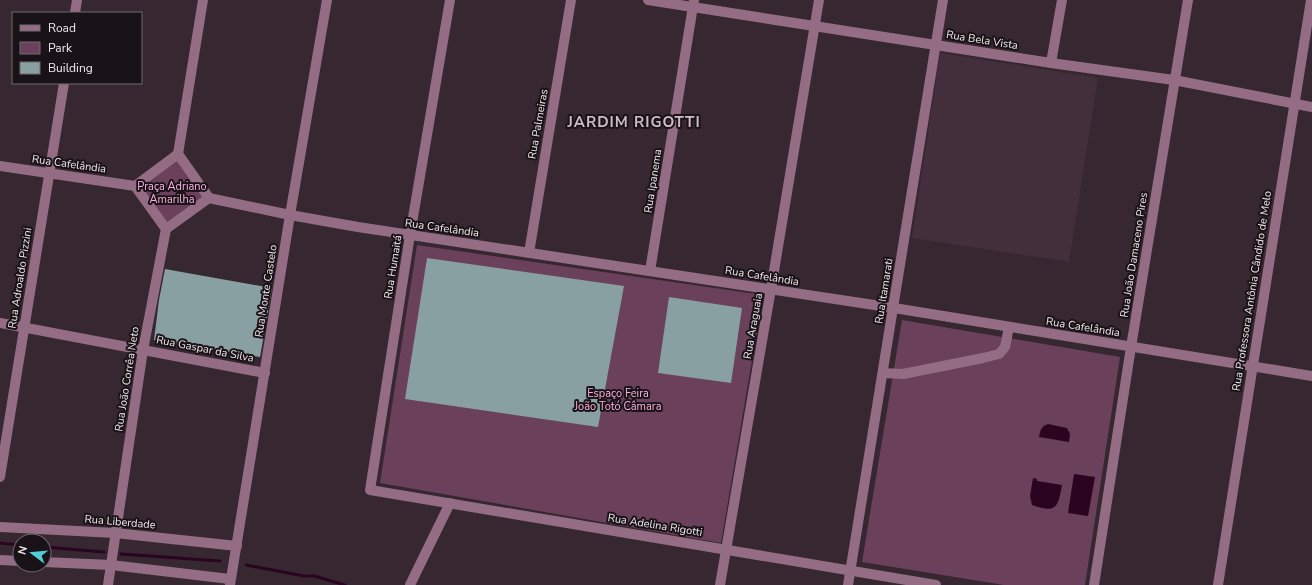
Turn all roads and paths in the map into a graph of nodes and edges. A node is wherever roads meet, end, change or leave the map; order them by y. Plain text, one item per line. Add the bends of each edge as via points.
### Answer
1 (77, 0) edge
2 (203, 0) edge
3 (327, 0) edge
4 (450, 0) edge
5 (571, 0) edge
6 (648, 0) edge
7 (819, 0) edge
8 (942, 0) edge
9 (1062, 0) edge
10 (1188, 0) edge
11 (1311, 0) edge
12 (694, 4) edge
13 (75, 12) edge
14 (815, 25) junction
15 (935, 44) junction
16 (1051, 63) junction
17 (1174, 80) junction
18 (64, 84) edge
19 (1294, 104) junction
20 (1312, 107) edge
21 (178, 154) junction
22 (0, 166) edge
23 (49, 174) junction
24 (135, 186) junction
25 (210, 198) junction
26 (290, 215) junction
27 (166, 230) junction
28 (410, 235) junction
29 (529, 253) junction
30 (650, 271) junction
31 (771, 289) junction
32 (894, 308) junction
33 (0, 323) edge
34 (1009, 327) junction
35 (24, 328) junction
36 (1131, 347) junction
37 (143, 350) junction
38 (1252, 366) junction
39 (265, 373) junction
40 (883, 373) junction
41 (1312, 376) edge
42 (0, 477) edge
43 (370, 490) joint
44 (450, 503) junction
45 (0, 527) edge
46 (115, 533) junction
47 (237, 546) junction
48 (726, 549) junction
49 (0, 560) edge
50 (12, 561) edge
51 (52, 562) edge
52 (111, 565) junction
53 (850, 570) junction
54 (230, 582) edge
55 (108, 585) edge
56 (410, 585) edge
57 (720, 585) edge
58 (848, 585) edge
59 (936, 585) edge
60 (1094, 585) edge
61 (1218, 585) edge

1 - 13 street
2 - 21 street
3 - 26 street, Rua Monte Castelo
4 - 28 street, Rua Humaitá
5 - 29 street, Rua Palmeiras
6 - 12 street, Rua Bela Vista
7 - 14 street, Rua Araguaia
8 - 15 street, Rua Itamarati
9 - 16 street
10 - 17 street, Rua João Damaceno Pires
11 - 19 street, Rua Professora Antônia Cândido de Melo
12 - 14 street, Rua Bela Vista
12 - 30 street, Rua Ipanema
14 - 15 street, Rua Bela Vista
14 - 31 street, Rua Araguaia
15 - 16 street, Rua Bela Vista
15 - 32 street, Rua Itamarati
16 - 17 street, Rua Bela Vista
17 - 19 street, Rua Bela Vista
17 - 36 street, Rua João Damaceno Pires
18 - 23 street, Rua Adroaldo Pizzini
19 - 20 street, Rua Bela Vista
19 - 38 street, Rua Professora Antônia Cândido de Melo
21 - 24 street
21 - 25 street
22 - 23 street, Rua Cafelândia
23 - 24 street, Rua Cafelândia
23 - 35 street, Rua Adroaldo Pizzini
24 - 27 street
25 - 26 street, Rua Cafelândia
25 - 27 street
26 - 28 street, Rua Cafelândia
26 - 39 street, Rua Monte Castelo
27 - 37 street, Rua João Corrêa Neto
28 - 29 street, Rua Cafelândia
28 - 43 street, Rua Humaitá
29 - 30 street, Rua Cafelândia
30 - 31 street, Rua Cafelândia
31 - 32 street, Rua Cafelândia
31 - 48 street, Rua Araguaia
32 - 34 street, Rua Cafelândia
32 - 40 street, Rua Itamarati
33 - 35 street, Rua Gaspar da Silva
34 - 36 street, Rua Cafelândia
34 - 40 street via 1005,347 999,354 903,374
35 - 37 street, Rua Gaspar da Silva
35 - 42 street, Rua Adroaldo Pizzini
36 - 38 street, Rua Cafelândia
36 - 60 street, Rua João Damaceno Pires
37 - 39 street, Rua Gaspar da Silva
37 - 46 street, Rua João Corrêa Neto
38 - 41 street, Rua Cafelândia
38 - 61 street, Rua Professora Antônia Cândido de Melo
39 - 47 street, Rua Monte Castelo
40 - 53 street, Rua Itamarati
43 - 44 street, Rua Adelina Rigotti
44 - 48 street, Rua Adelina Rigotti
44 - 56 street
45 - 46 street, Rua Liberdade
46 - 47 street, Rua Liberdade
46 - 52 street, Rua João Corrêa Neto
47 - 54 street, Rua Monte Castelo
48 - 53 street, Rua Adelina Rigotti
48 - 57 street, Rua Araguaia
49 - 50 street
51 - 52 street
52 - 54 street
52 - 55 street
53 - 58 street, Rua Itamarati
53 - 59 street, Rua Adelina Rigotti

